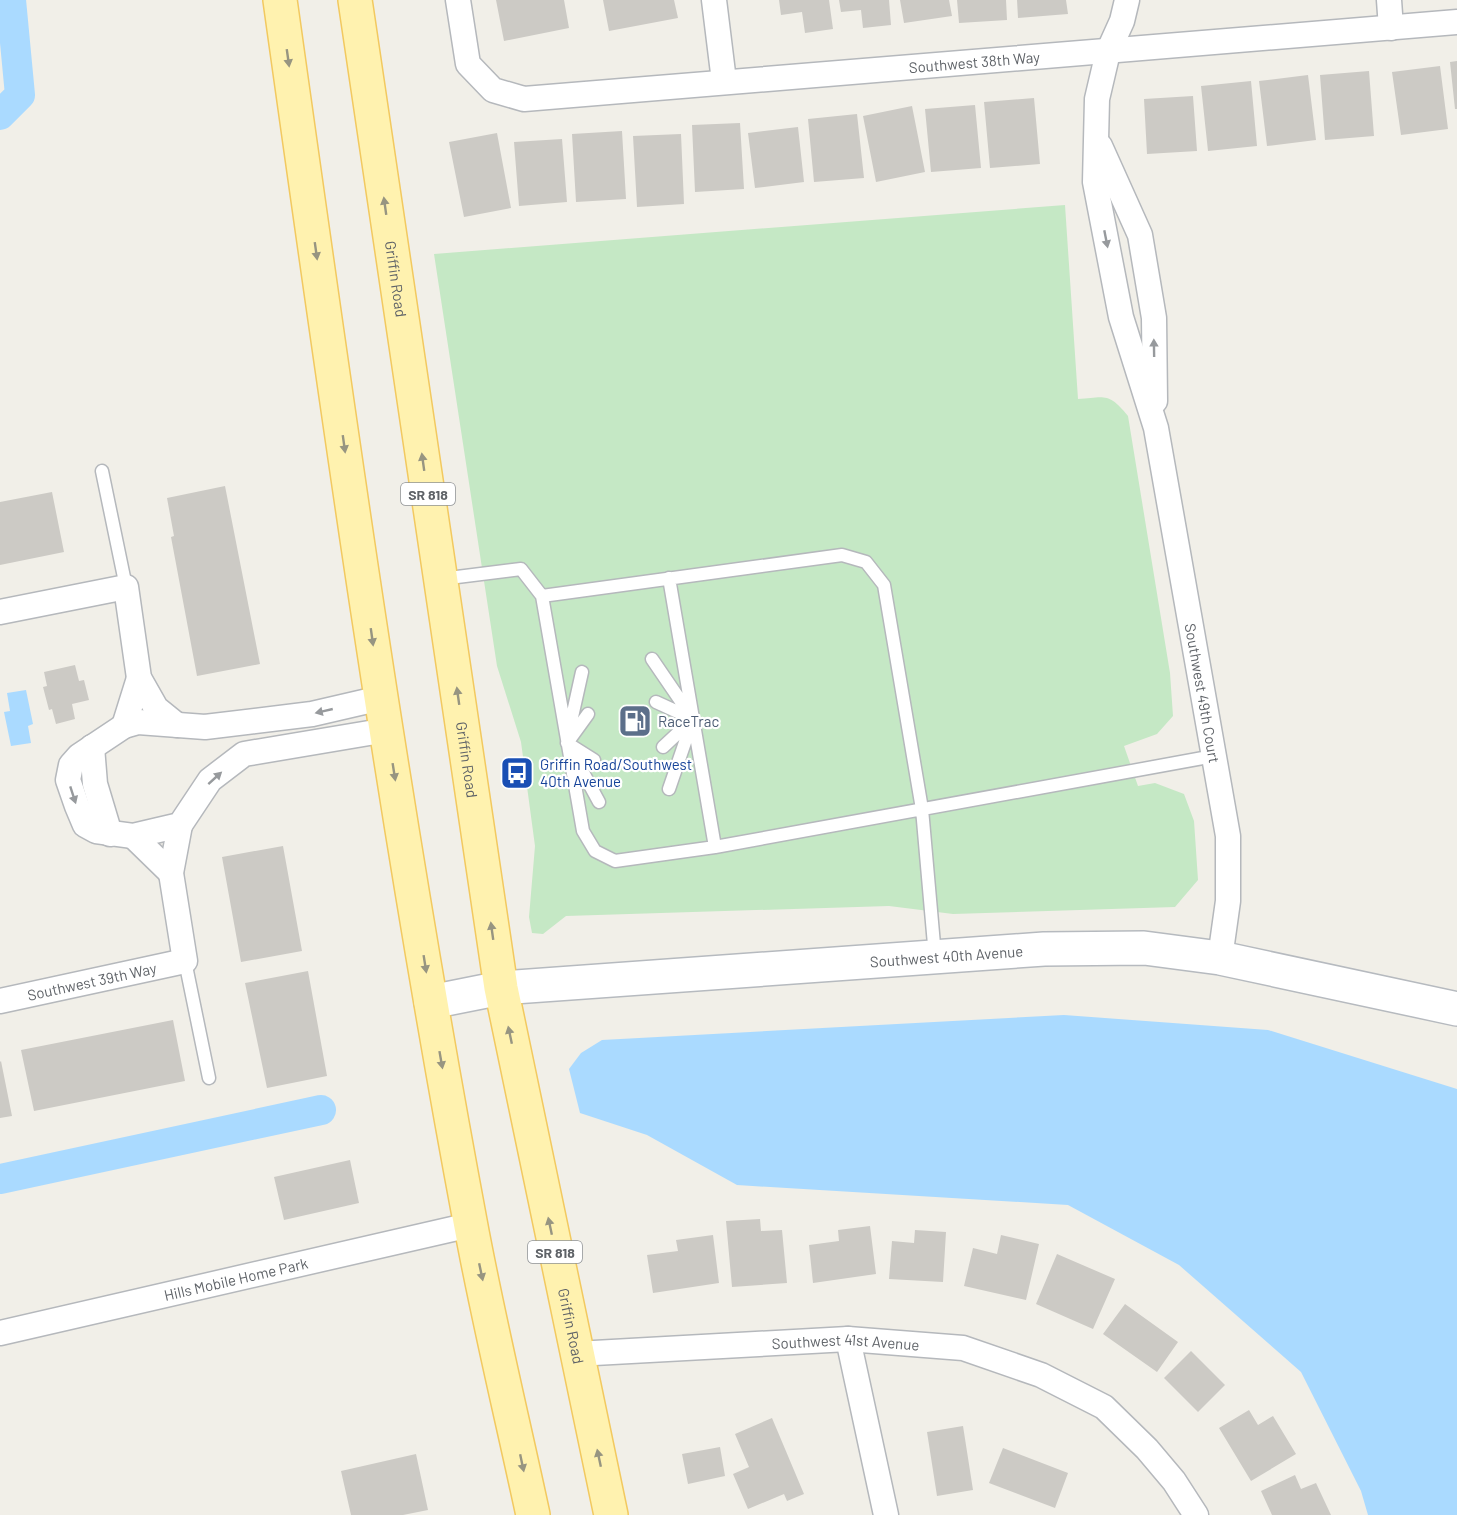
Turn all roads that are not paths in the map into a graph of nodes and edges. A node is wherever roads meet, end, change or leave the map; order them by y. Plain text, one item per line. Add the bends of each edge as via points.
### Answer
1 (280, 0) edge
2 (355, 0) edge
3 (458, 0) edge
4 (714, 0) edge
5 (1127, 0) edge
6 (1389, 0) edge
7 (1457, 22) edge
8 (1391, 28) junction
9 (1108, 52) junction
10 (724, 81) junction
11 (1098, 140) junction
12 (1156, 428) junction
13 (102, 471) dead end
14 (669, 578) junction
15 (440, 579) junction
16 (126, 587) junction
17 (542, 596) junction
18 (0, 612) edge
19 (652, 659) dead end
20 (582, 672) dead end
21 (139, 678) junction
22 (381, 699) junction
23 (656, 702) dead end
24 (588, 714) dead end
25 (693, 719) junction
26 (177, 725) junction
27 (124, 726) junction
28 (387, 730) junction
29 (567, 743) junction
30 (663, 747) dead end
31 (1214, 756) junction
32 (594, 759) dead end
33 (669, 789) dead end
34 (598, 802) dead end
35 (922, 809) junction
36 (180, 825) junction
37 (121, 835) junction
38 (715, 847) junction
39 (171, 873) junction
40 (935, 957) junction
41 (1220, 958) junction
42 (185, 962) junction
43 (501, 988) junction
44 (0, 1001) edge
45 (431, 1002) junction
46 (1457, 1010) edge
47 (209, 1078) dead end
48 (470, 1225) junction
49 (0, 1333) edge
50 (848, 1339) junction
51 (576, 1354) junction
52 (533, 1515) edge
53 (611, 1515) edge
54 (886, 1515) edge
55 (1196, 1515) edge

1 -> 22 main road
15 -> 2 main road, Griffin Road / SR 818
3 - 10 street, Southwest 38th Way via 468,64 493,90 524,99
4 - 10 street
5 - 9 street, Southwest 49th Court
6 - 8 street
7 - 8 street, Southwest 38th Way
8 - 9 street, Southwest 38th Way
9 - 10 street, Southwest 38th Way
9 - 11 street, Southwest 49th Court via 1097,99
11 -> 12 street, Southwest 49th Court via 1095,182 1121,317
12 -> 11 street, Southwest 49th Court via 1154,318 1140,235
12 - 31 street, Southwest 49th Court
13 - 16 lane
14 - 17 lane
14 - 25 lane
14 - 35 lane via 842,555 866,562 884,585
15 - 17 lane via 521,569
43 -> 15 main road, Griffin Road / SR 818
16 - 18 street
16 - 21 street
17 - 29 lane
19 - 25 lane
20 - 29 lane
21 - 26 street via 156,708
21 - 27 street
22 -> 26 street via 312,714 205,727
22 - 28 main road
23 - 25 lane
24 - 29 lane
25 - 30 lane
25 - 33 lane
25 - 38 lane
26 - 27 street via 138,722
27 - 37 street via 78,756 68,780 85,825
36 -> 28 street via 210,780 244,754
28 -> 45 main road
29 - 32 lane
29 - 34 lane
29 - 38 lane via 583,831 595,851 615,861
31 - 35 lane
31 - 41 street, Southwest 49th Court via 1228,836 1228,901
35 - 38 lane
35 - 40 lane
36 - 37 street
36 - 39 street
37 - 39 street
39 - 42 street
40 - 41 street, Southwest 40th Avenue via 1044,949 1144,948
40 - 43 street, Southwest 40th Avenue
41 - 46 street, Southwest 40th Avenue
42 - 44 street, Southwest 39th Way
42 - 47 lane
43 - 45 street, Southwest 40th Avenue
51 -> 43 main road, Griffin Road / SR 818
45 -> 48 main road
48 - 49 street, Hills Mobile Home Park
48 -> 52 main road
50 - 51 street, Southwest 41st Avenue
50 - 54 street
50 - 55 street, Southwest 41st Avenue via 963,1347 1041,1375 1104,1407 1147,1449
53 -> 51 main road, Griffin Road / SR 818

